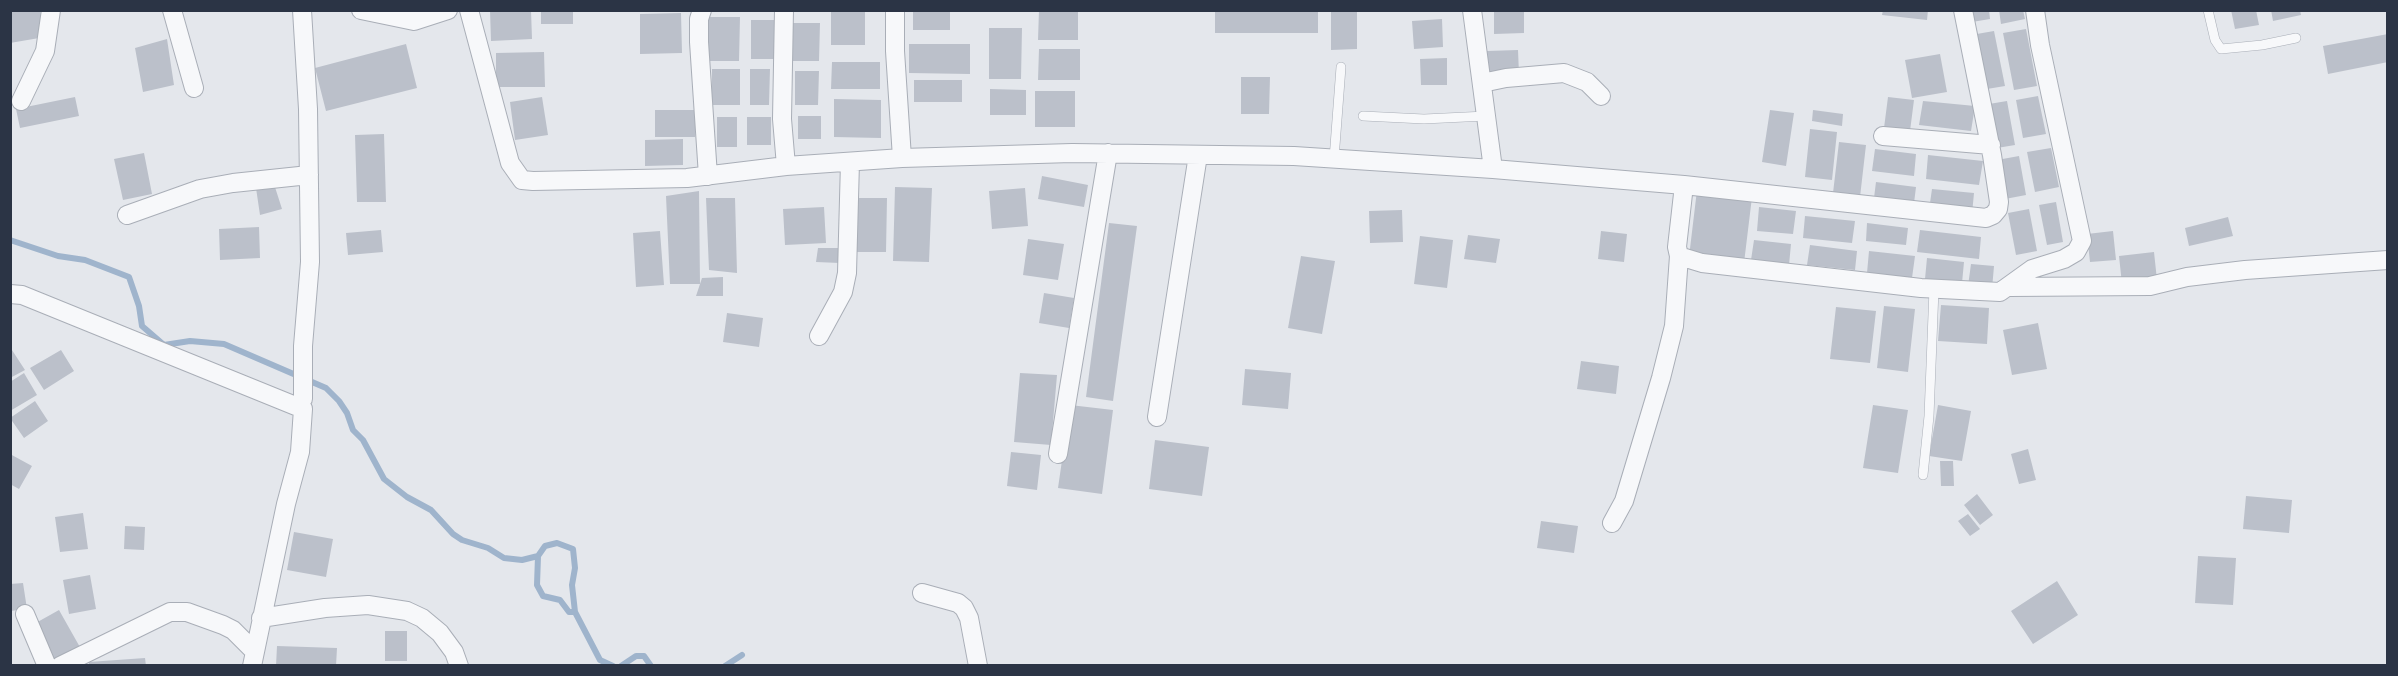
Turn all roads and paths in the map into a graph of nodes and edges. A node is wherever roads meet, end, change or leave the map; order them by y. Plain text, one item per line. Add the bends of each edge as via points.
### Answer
1 (51, 10) edge
2 (172, 10) edge
3 (302, 10) edge
4 (361, 10) edge
5 (448, 10) edge
6 (469, 10) edge
7 (702, 10) edge
8 (784, 10) edge
9 (895, 10) edge
10 (1472, 10) edge
11 (1963, 10) edge
12 (2035, 10) edge
13 (2208, 10) edge
14 (2296, 38) dead end
15 (1341, 67) dead end
16 (1482, 83) junction
17 (194, 88) dead end
18 (1601, 96) dead end
19 (21, 101) dead end
20 (1363, 116) dead end
21 (1486, 116) junction
22 (1883, 136) dead end
23 (1991, 145) junction
24 (1108, 153) junction
25 (1198, 155) junction
26 (902, 158) junction
27 (1334, 159) junction
28 (850, 162) junction
29 (786, 166) junction
30 (1493, 169) junction
31 (309, 175) junction
32 (708, 176) junction
33 (1684, 185) junction
34 (127, 215) dead end
35 (1679, 256) junction
36 (2388, 260) edge
37 (2009, 287) junction
38 (1934, 289) junction
39 (10, 294) edge
40 (819, 336) dead end
41 (303, 399) dead end
42 (1157, 417) dead end
43 (1058, 454) dead end
44 (1923, 475) dead end
45 (1612, 523) dead end
46 (922, 593) dead end
47 (25, 614) dead end
48 (261, 618) junction
49 (253, 659) edge
50 (47, 666) edge
51 (60, 666) edge
52 (459, 666) edge
53 (978, 666) edge

1 - 19 street via 45,51
2 - 17 street
3 - 31 street
4 - 5 street via 414,21
6 - 32 street via 510,163 522,180
7 - 32 street via 699,42
8 - 29 street via 782,119
9 - 26 street
10 - 16 street
11 - 23 street
12 - 37 street via 2082,241 2076,252 2032,269
13 - 14 lane via 2221,49
15 - 27 lane
16 - 18 street via 1564,73 1587,82
16 - 21 street
20 - 21 lane
21 - 30 street
22 - 23 street
23 - 33 street via 1999,202 1998,210 1986,218
24 - 25 street
24 - 26 street
24 - 43 street
25 - 27 street
25 - 42 street
26 - 28 street
27 - 30 street
28 - 29 street
28 - 40 street via 847,273 843,292
29 - 32 street
30 - 33 street
31 - 34 street via 200,189
31 - 41 street via 310,262
33 - 35 street
35 - 38 street
35 - 45 street via 1674,326 1661,378 1624,501
36 - 37 street via 2245,270 2150,286
37 - 38 street via 2000,292
38 - 44 lane
39 - 48 street via 22,295 303,409 300,452
46 - 53 street via 964,608
47 - 50 street
48 - 49 street
48 - 52 street via 368,605 407,611 440,633
49 - 51 street via 238,634 223,625 187,612 170,612

